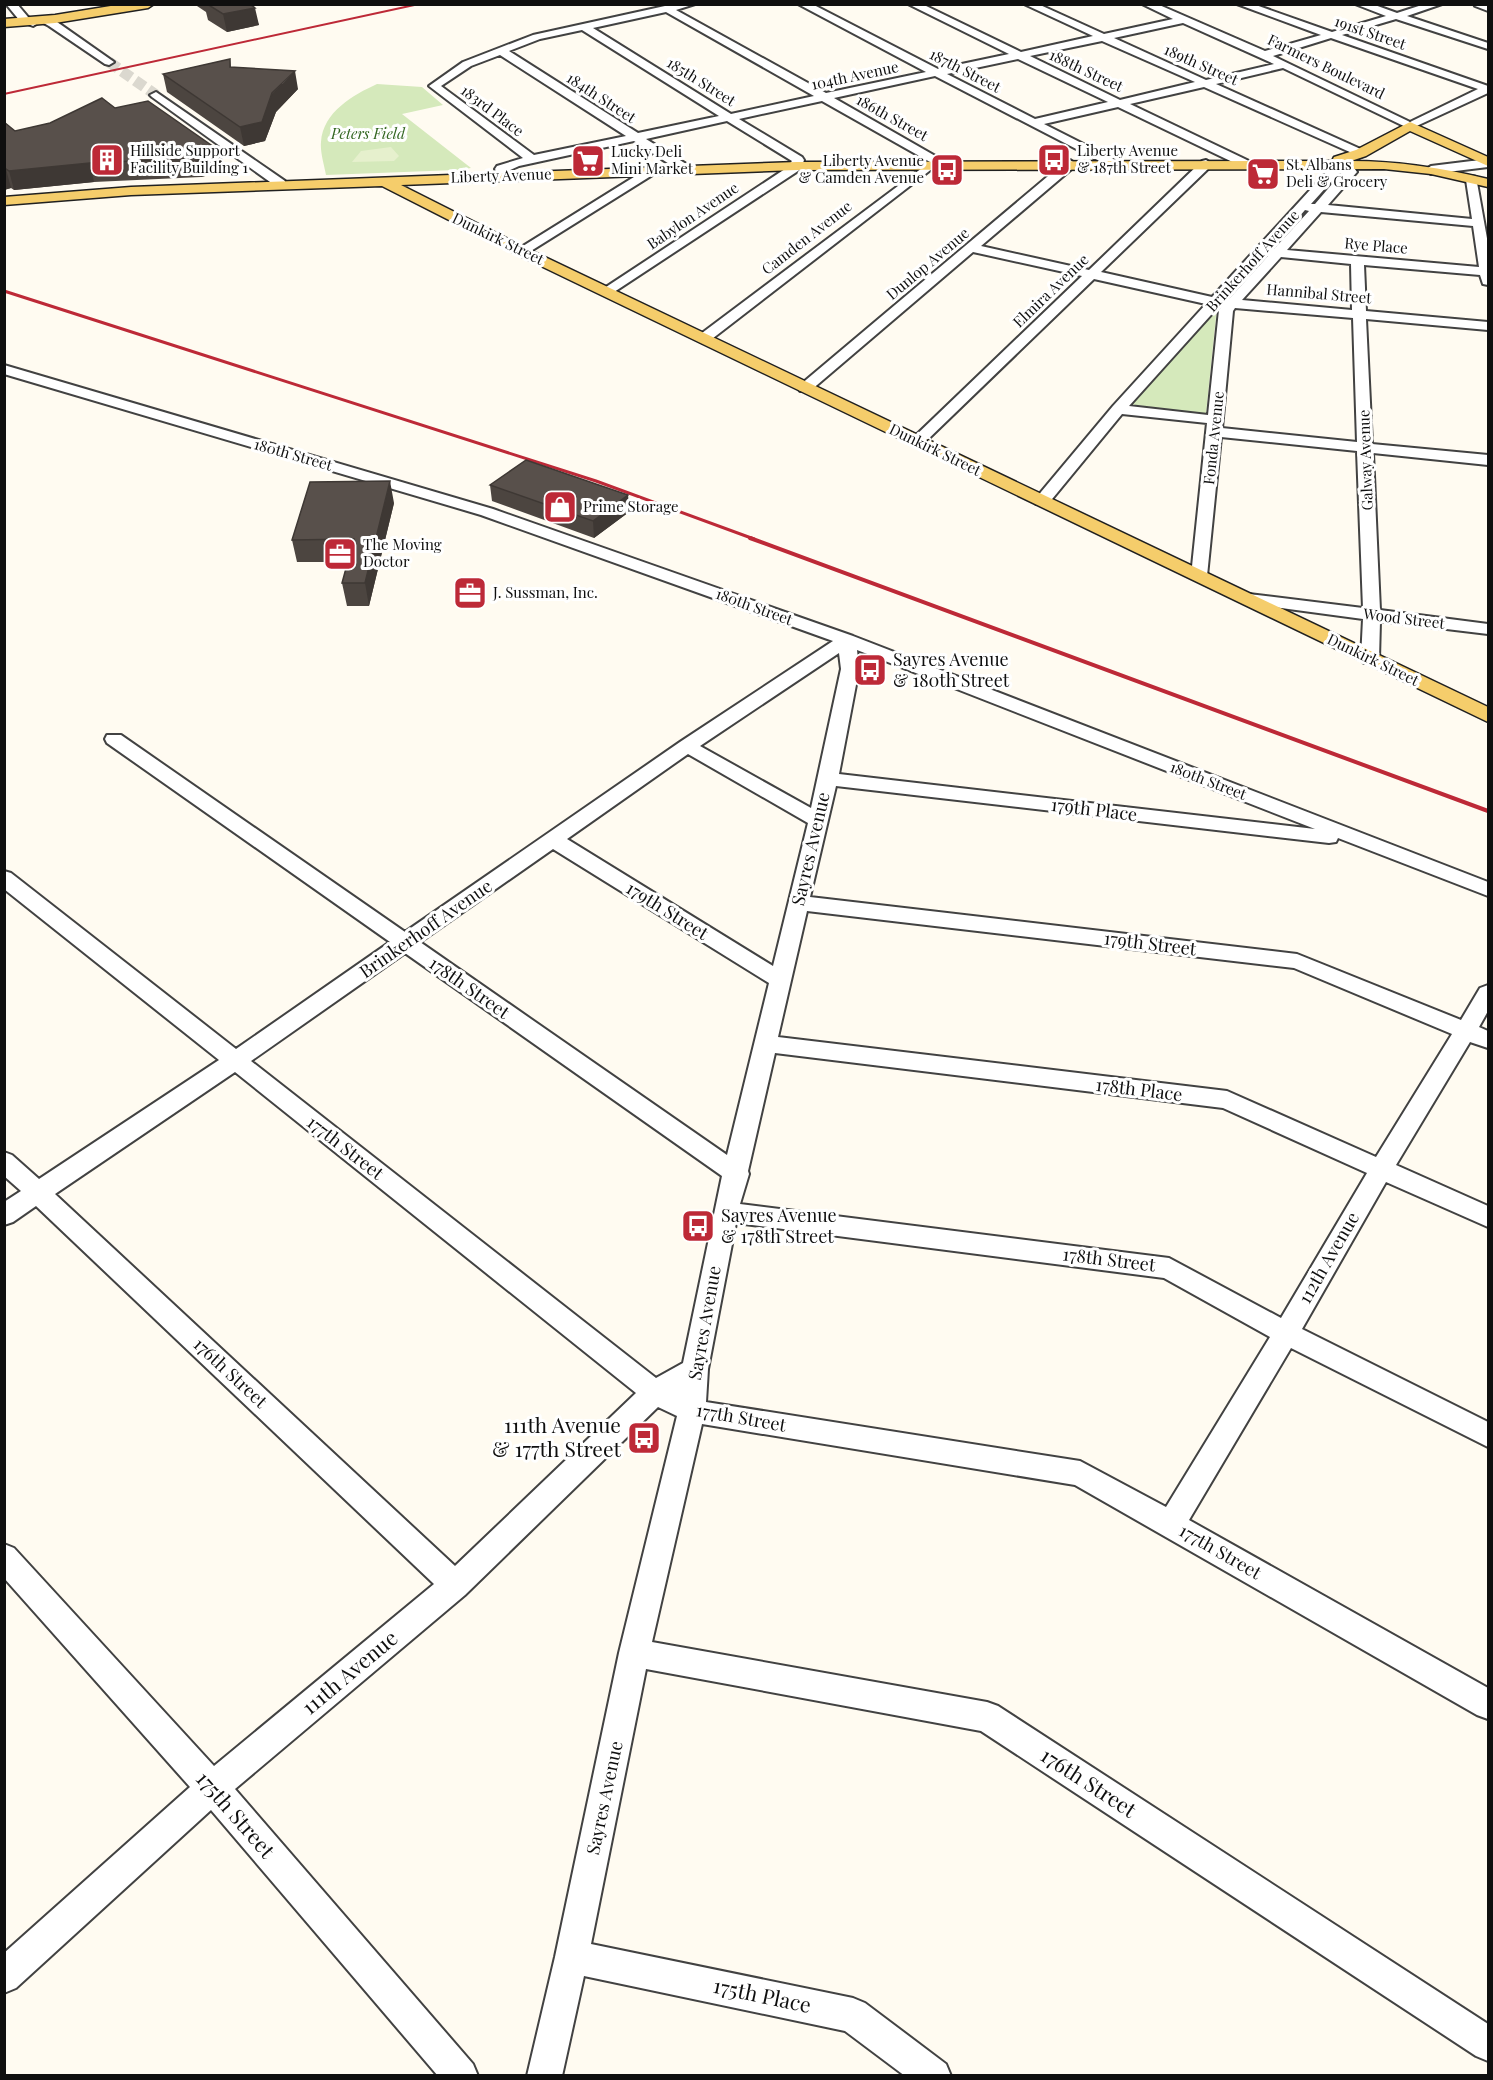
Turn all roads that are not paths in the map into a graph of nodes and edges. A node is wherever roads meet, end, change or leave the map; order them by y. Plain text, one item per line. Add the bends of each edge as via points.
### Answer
1 (11, 4) edge
2 (148, 4) edge
3 (690, 4) edge
4 (803, 4) edge
5 (914, 4) edge
6 (1029, 4) edge
7 (1242, 4) edge
8 (1360, 4) edge
9 (1437, 4) edge
10 (1479, 4) edge
11 (1154, 5) edge
12 (1488, 8) edge
13 (667, 9) junction
14 (1397, 16) junction
15 (1184, 20) junction
16 (34, 21) junction
17 (4, 25) edge
18 (582, 26) junction
19 (1332, 35) junction
20 (1102, 37) junction
21 (1488, 46) edge
22 (500, 50) junction
23 (1019, 55) junction
24 (1264, 55) junction
25 (109, 62) tunnel mouth
26 (1283, 64) junction
27 (936, 73) junction
28 (1204, 83) junction
29 (1488, 89) edge
30 (156, 95) tunnel mouth
31 (825, 98) junction
32 (1119, 103) junction
33 (731, 118) junction
34 (1034, 123) junction
35 (1410, 126) junction
36 (636, 138) junction
37 (1361, 153) junction
38 (533, 160) junction
39 (1488, 162) edge
40 (1113, 164) junction
41 (1206, 164) junction
42 (1245, 164) junction
43 (1308, 164) junction
44 (938, 165) junction
45 (1070, 165) junction
46 (1346, 165) junction
47 (797, 166) junction
48 (687, 170) junction
49 (1431, 170) junction
50 (650, 171) junction
51 (526, 174) junction
52 (504, 175) junction
53 (387, 180) junction
54 (1472, 180) junction
55 (1488, 183) edge
56 (281, 184) junction
57 (4, 201) edge
58 (1302, 207) junction
59 (1318, 209) junction
60 (1479, 223) junction
61 (972, 248) junction
62 (521, 251) junction
63 (1261, 252) junction
64 (1277, 254) junction
65 (1357, 261) junction
66 (1092, 275) junction
67 (1488, 277) edge
68 (608, 292) junction
69 (1217, 302) junction
70 (1233, 303) junction
71 (1360, 314) junction
72 (1488, 326) edge
73 (703, 339) junction
74 (4, 369) edge
75 (31, 377) junction
76 (11, 385) dead end
77 (806, 388) junction
78 (1118, 409) junction
79 (1215, 426) junction
80 (917, 442) junction
81 (1365, 447) junction
82 (1488, 460) edge
83 (1042, 501) junction
84 (1199, 576) junction
85 (1249, 599) junction
86 (1320, 609) junction
87 (1372, 616) junction
88 (1287, 618) junction
89 (1488, 629) edge
90 (847, 640) junction
91 (1370, 659) junction
92 (1488, 715) edge
93 (114, 739) dead end
94 (687, 746) junction
95 (828, 779) junction
96 (818, 820) junction
97 (553, 840) junction
98 (1361, 841) junction
99 (4, 878) edge
100 (1488, 889) edge
101 (798, 903) junction
102 (406, 944) junction
103 (782, 981) junction
104 (1488, 993) edge
105 (1478, 1035) edge
106 (766, 1044) junction
107 (235, 1061) junction
108 (4, 1161) edge
109 (1382, 1167) junction
110 (736, 1174) junction
111 (38, 1192) junction
112 (726, 1212) junction
113 (4, 1215) edge
114 (1488, 1217) edge
115 (1286, 1333) junction
116 (695, 1369) junction
117 (655, 1392) junction
118 (692, 1411) junction
119 (1488, 1435) edge
120 (1171, 1524) junction
121 (4, 1557) edge
122 (455, 1585) junction
123 (634, 1653) junction
124 (1488, 1704) edge
125 (212, 1788) junction
126 (572, 1957) junction
127 (4, 1976) edge
128 (1488, 2044) edge
129 (461, 2076) edge
130 (544, 2076) edge
131 (934, 2076) edge

1 - 16 street
2 - 16 main road
3 - 13 street
4 - 27 street, 187th Street
5 - 23 street, 188th Street
6 - 20 street, 189th Street
7 - 19 street, 191st Street
8 - 14 street
9 - 14 street
10 - 12 street
11 - 15 street, Farmers Boulevard
13 - 18 street
13 - 31 street, 186th Street
14 - 19 street
14 - 21 street
15 - 20 street, 104th Avenue
15 - 24 street, Farmers Boulevard
16 - 17 main road
16 - 25 street via 53,24
18 - 22 street
18 - 33 street, 185th Street
19 - 24 street
19 - 29 street, 191st Street
20 - 23 street, 104th Avenue
20 - 28 street, 189th Street
22 - 36 street, 184th Street
22 - 38 street, 183rd Place via 467,64 434,86
23 - 27 street, 104th Avenue
23 - 32 street, 188th Street
24 - 26 street, Farmers Boulevard
26 - 28 street
26 - 35 street, Farmers Boulevard
27 - 31 street, 104th Avenue
27 - 34 street, 187th Street
28 - 32 street
28 - 37 street, 189th Street
29 - 35 street
30 - 56 street
31 - 33 street, 104th Avenue
31 - 44 street, 186th Street
32 - 34 street
32 - 42 street, 188th Street
33 - 36 street, 104th Avenue
33 - 47 street, 185th Street via 798,159
34 - 40 street, 187th Street
35 - 37 main road
35 - 39 main road, Farmers Boulevard
36 - 38 street, 104th Avenue
36 - 48 street, 184th Street
37 - 43 main road
38 - 51 street via 525,169
38 - 52 street, 104th Avenue via 505,166 501,169
39 - 49 street, Liberty Avenue
40 - 41 main road, Liberty Avenue
40 - 45 main road, Liberty Avenue
41 - 42 main road, Liberty Avenue
41 - 66 street, Elmira Avenue
42 - 43 main road, Liberty Avenue
43 - 46 main road, Liberty Avenue
44 - 45 main road, Liberty Avenue
44 - 47 main road, Liberty Avenue
44 - 73 street, Camden Avenue
45 - 61 street, Dunlop Avenue
46 - 49 main road, Liberty Avenue
46 - 58 street, Brinkerhoff Avenue via 1335,170
46 - 59 street, Brinkerhoff Avenue via 1351,172
47 - 48 main road, Liberty Avenue
47 - 68 street, Babylon Avenue
48 - 50 main road, Liberty Avenue
49 - 54 main road, Liberty Avenue
50 - 51 main road, Liberty Avenue
50 - 62 street
51 - 52 main road, Liberty Avenue
52 - 53 main road, Liberty Avenue
53 - 56 main road, Liberty Avenue
53 - 62 main road, Dunkirk Street via 389,185
54 - 55 main road, Liberty Avenue
54 - 60 street
56 - 57 main road, Liberty Avenue
58 - 59 street
58 - 63 street, Brinkerhoff Avenue
59 - 60 street
59 - 64 street, Brinkerhoff Avenue
60 - 67 street
61 - 66 street, Hannibal Street
61 - 77 street, Dunlop Avenue
62 - 68 main road, Dunkirk Street
63 - 64 street, Rye Place
63 - 69 street, Brinkerhoff Avenue
64 - 65 street, Rye Place
64 - 70 street, Brinkerhoff Avenue
65 - 67 street, Rye Place
65 - 71 street, Galway Avenue
66 - 69 street, Hannibal Street
66 - 80 street, Elmira Avenue
68 - 73 main road, Dunkirk Street
69 - 70 street, Hannibal Street
69 - 78 street, Brinkerhoff Avenue
70 - 71 street, Hannibal Street
70 - 79 street, Fonda Avenue via 1226,310
71 - 72 street, Hannibal Street
71 - 81 street, Galway Avenue
73 - 77 main road, Dunkirk Street
74 - 75 street, 180th Street
75 - 76 street
75 - 90 street, 180th Street via 487,512
77 - 80 main road, Dunkirk Street
78 - 79 street
78 - 83 street, Brinkerhoff Avenue
79 - 81 street
79 - 84 street, Fonda Avenue
80 - 83 main road, Dunkirk Street
81 - 82 street
81 - 87 street, Galway Avenue
83 - 84 main road, Dunkirk Street
84 - 85 main road, Dunkirk Street
85 - 86 street, Wood Street
85 - 88 main road, Dunkirk Street
86 - 87 street, Wood Street
86 - 88 street, Wood Street
87 - 89 street, Wood Street
87 - 91 street, Galway Avenue
88 - 91 main road, Dunkirk Street
90 - 94 street, Brinkerhoff Avenue
90 - 95 street, Sayres Avenue via 850,669
90 - 98 street, 180th Street
91 - 92 main road, Dunkirk Street
93 - 102 street, 178th Street
94 - 96 street
94 - 97 street, Brinkerhoff Avenue
95 - 96 street, Sayres Avenue
95 - 98 street, 179th Place
96 - 101 street, Sayres Avenue
97 - 102 street, Brinkerhoff Avenue
97 - 103 street, 179th Street
98 - 100 street, 180th Street
99 - 107 street, 177th Street
101 - 103 street, Sayres Avenue
101 - 105 street, 179th Street via 1297,961
102 - 107 street, Brinkerhoff Avenue
102 - 110 street, 178th Street
103 - 106 street, Sayres Avenue
104 - 105 street, 112th Avenue
105 - 109 street, 112th Avenue
106 - 109 street, 178th Place via 1227,1100
106 - 110 street, Sayres Avenue
107 - 111 street, Brinkerhoff Avenue
107 - 117 street, 177th Street
108 - 111 street, 176th Street
109 - 114 street, 178th Place
109 - 115 street, 112th Avenue
110 - 112 street, Sayres Avenue
111 - 113 street, Brinkerhoff Avenue
111 - 122 street, 176th Street
112 - 115 street, 178th Street via 1169,1268
112 - 116 street, Sayres Avenue
115 - 119 street, 178th Street
115 - 120 street, 112th Avenue
116 - 117 street, 111th Avenue
116 - 118 street, Sayres Avenue
117 - 118 street, 177th Street
117 - 122 street, 111th Avenue
118 - 120 street, 177th Street via 1080,1473
118 - 123 street, Sayres Avenue
120 - 124 street, 177th Street
121 - 125 street, 175th Street
122 - 125 street, 111th Avenue
123 - 126 street, Sayres Avenue
123 - 128 street, 176th Street via 987,1717
125 - 127 street, 111th Avenue
125 - 129 street, 175th Street
126 - 130 street, Sayres Avenue
126 - 131 street, 175th Place via 853,2015

